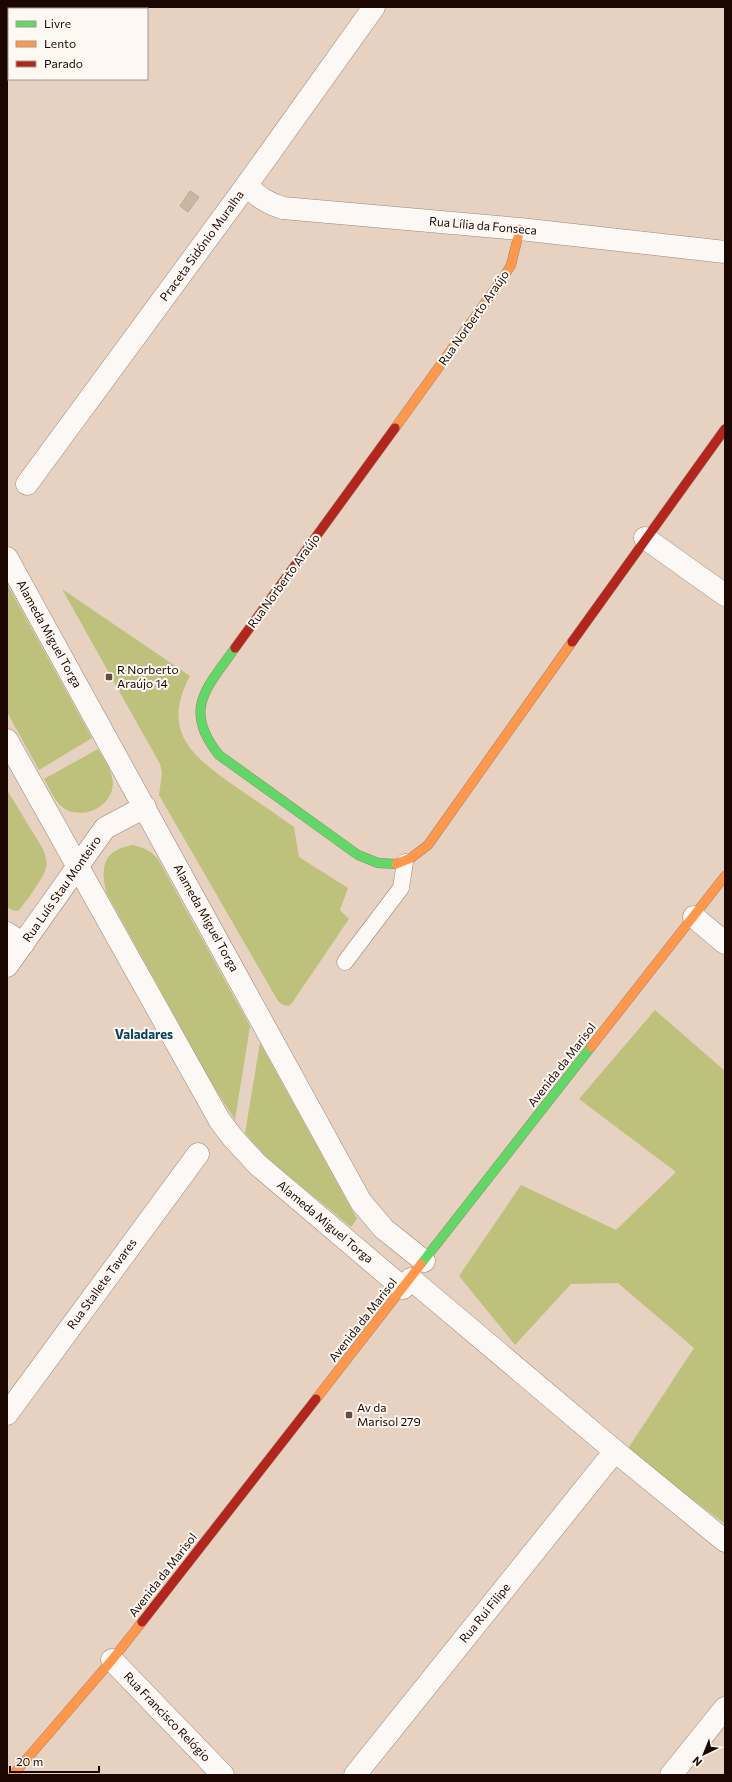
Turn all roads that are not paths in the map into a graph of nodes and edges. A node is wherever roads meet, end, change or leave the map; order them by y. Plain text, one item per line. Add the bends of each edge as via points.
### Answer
1 (374, 7) edge
2 (246, 186) junction
3 (520, 229) junction
4 (725, 252) edge
5 (725, 429) edge
6 (27, 484) dead end
7 (645, 538) junction
8 (7, 558) edge
9 (725, 595) edge
10 (7, 740) edge
11 (145, 807) junction
12 (405, 862) junction
13 (78, 867) junction
14 (725, 876) edge
15 (694, 917) junction
16 (15, 939) edge
17 (725, 943) edge
18 (345, 962) road end
19 (7, 966) edge
20 (198, 1154) dead end
21 (424, 1261) junction
22 (407, 1283) junction
23 (7, 1414) edge
24 (615, 1451) junction
25 (725, 1541) edge
26 (112, 1660) junction
27 (725, 1708) edge
28 (13, 1775) edge
29 (223, 1775) edge
30 (355, 1775) edge
31 (671, 1775) edge

1 - 2 street, Praceta Sidónio Muralha
2 - 3 street, Rua Lília da Fonseca via 262,200 283,208
2 - 6 street, Praceta Sidónio Muralha
3 - 4 street, Rua Lília da Fonseca
3 - 12 street, Rua Norberto Araújo via 511,265 503,278 205,690 200,703 202,730 208,742 219,754 358,855 376,864
5 - 7 street, Rua Norberto Araújo
7 - 9 street
7 - 12 street, Rua Norberto Araújo via 428,845
8 - 11 street, Alameda Miguel Torga
10 - 13 street, Alameda Miguel Torga
11 - 13 street, Rua Luís Stau Monteiro via 105,828
11 - 21 street, Alameda Miguel Torga via 361,1202 384,1229
12 - 18 lane via 401,888
13 - 16 street, Rua Luís Stau Monteiro
13 - 22 street, Alameda Miguel Torga via 229,1133 258,1165
14 - 15 street, Avenida da Marisol
15 - 17 street
15 - 21 street, Avenida da Marisol
16 - 19 street, Rua Luís Stau Monteiro
20 - 23 street, Rua Stallete Tavares
21 - 22 street, Avenida da Marisol
22 - 24 street, Alameda Miguel Torga
22 - 26 street, Avenida da Marisol
24 - 25 street, Alameda Miguel Torga
24 - 30 street, Rua Rui Filipe
26 - 28 street, Avenida da Marisol
26 - 29 street, Rua Francisco Relógio
27 - 31 street

